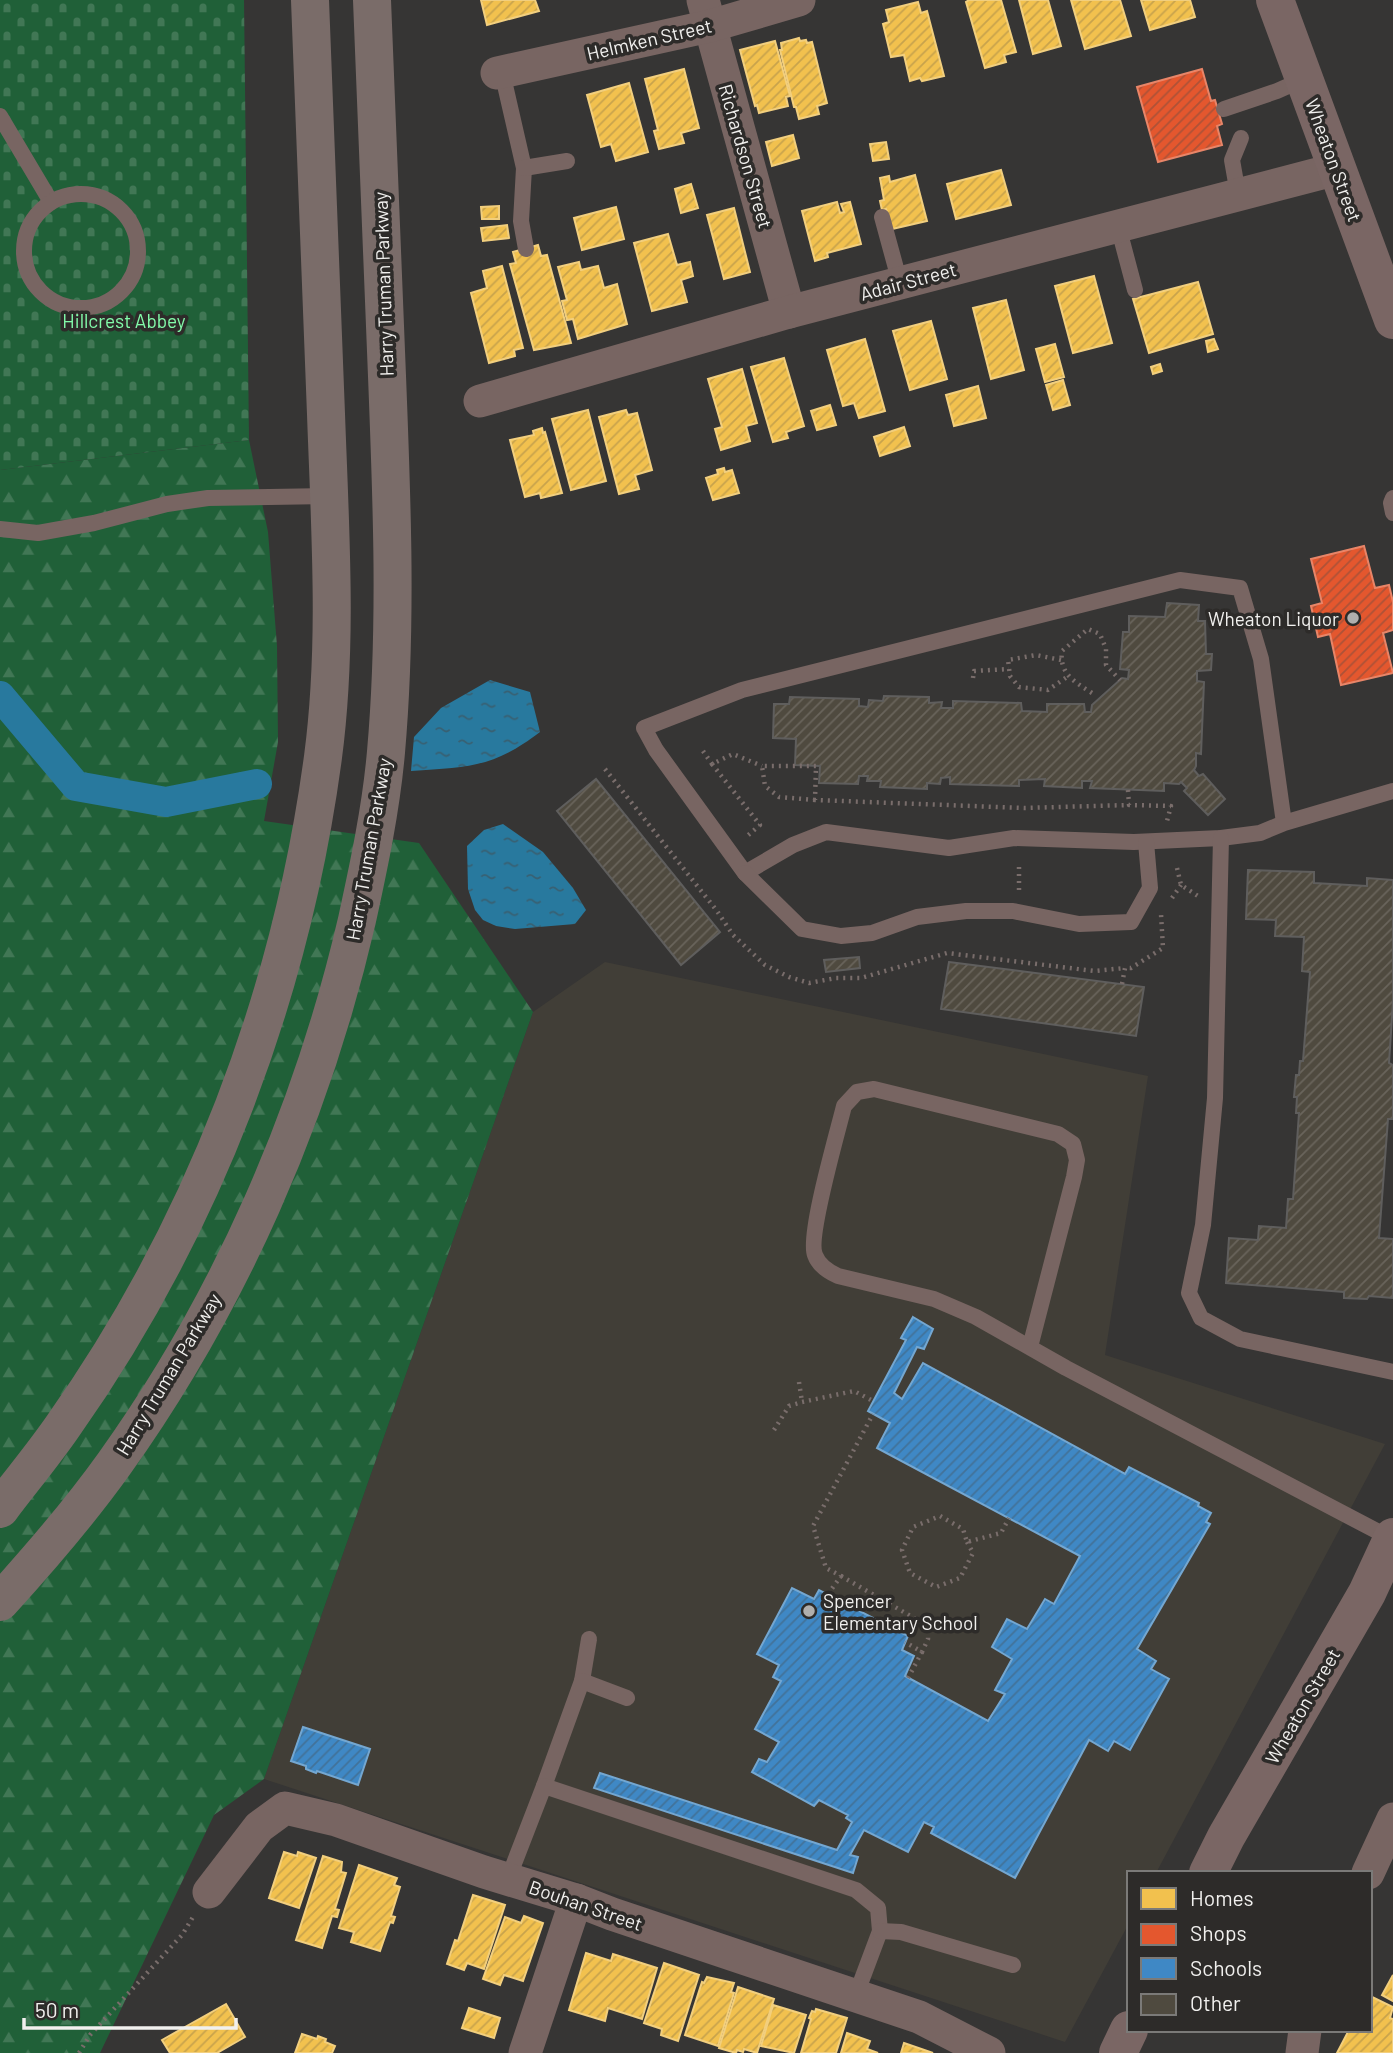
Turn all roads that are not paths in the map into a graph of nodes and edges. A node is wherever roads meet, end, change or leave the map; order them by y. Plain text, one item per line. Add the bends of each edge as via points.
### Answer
1 (310, 0) edge
2 (372, 0) edge
3 (799, 0) edge
4 (1275, 0) edge
5 (706, 13) edge
6 (500, 72) joint
7 (1304, 79) junction
8 (1223, 109) dead end
9 (0, 116) edge
10 (1241, 138) dead end
11 (568, 161) dead end
12 (524, 169) junction
13 (1337, 169) junction
14 (1238, 194) junction
15 (51, 202) junction
16 (882, 217) dead end
17 (1118, 226) junction
18 (526, 249) dead end
19 (901, 283) junction
20 (1135, 290) dead end
21 (789, 312) junction
22 (1392, 313) edge
23 (480, 401) dead end
24 (329, 496) junction
25 (1393, 498) edge
26 (1393, 513) edge
27 (0, 529) edge
28 (1393, 791) edge
29 (1284, 823) junction
30 (1221, 838) junction
31 (1146, 842) junction
32 (745, 873) junction
33 (1030, 1348) junction
34 (1393, 1372) edge
35 (0, 1508) edge
36 (1393, 1538) edge
37 (0, 1602) edge
38 (589, 1639) dead end
39 (582, 1681) junction
40 (627, 1698) dead end
41 (544, 1786) junction
42 (1393, 1819) edge
43 (1209, 1871) edge
44 (1369, 1871) edge
45 (508, 1879) junction
46 (209, 1892) road end
47 (576, 1900) junction
48 (880, 1931) junction
49 (1013, 1965) dead end
50 (856, 1995) junction
51 (1128, 2032) edge
52 (1306, 2032) edge
53 (525, 2053) edge
54 (989, 2053) edge
55 (1118, 2053) edge
56 (1302, 2053) edge

1 - 24 highway
2 - 37 highway, Harry Truman Parkway via 394,547 386,756 369,868 313,1077 272,1181 227,1276 115,1463
3 - 5 street, Helmken Street
4 - 7 main road, Wheaton Street
5 - 6 street, Helmken Street
5 - 21 street, Richardson Street
6 - 12 lane
7 - 8 lane
7 - 13 main road, Wheaton Street
9 - 15 lane
10 - 14 lane via 1232,160
11 - 12 lane
12 - 18 lane via 521,221
13 - 14 street, Adair Street
13 - 22 main road, Wheaton Street
14 - 17 street, Adair Street
15 - 15 lane via 38,212 23,247 25,267 34,284 65,307 84,309 119,295 137,263 138,245 122,211 89,194
16 - 19 lane
17 - 19 street, Adair Street
17 - 20 lane
19 - 21 street, Adair Street
21 - 23 street, Adair Street
24 - 27 lane via 208,498 37,533
24 - 35 highway via 330,660 324,753 284,958 244,1081 172,1247 64,1426
25 - 26 lane
28 - 29 lane
29 - 30 lane via 1260,833
29 - 32 lane via 1261,659 1240,588 1180,580 742,690 644,728
30 - 31 lane
30 - 34 lane via 1215,1097 1203,1225 1189,1293 1201,1318 1240,1339
31 - 32 lane via 1014,838 949,848 826,832
31 - 32 lane via 1150,888 1131,922 1079,924 1013,911 967,911 917,916 872,933 841,936 802,929
33 - 33 lane via 933,1299 838,1276 826,1270 814,1254 844,1107 858,1091 874,1089 1058,1134 1073,1144 1077,1160 1074,1177
33 - 36 lane
36 - 43 main road, Wheaton Street via 1367,1593
38 - 39 lane
39 - 40 lane
39 - 41 lane
41 - 45 lane
41 - 48 lane via 856,1889 878,1908
42 - 44 street
45 - 46 street, Bouhan Street via 336,1820 285,1808 259,1827
45 - 47 street, Bouhan Street
47 - 50 street, Bouhan Street
47 - 53 street
48 - 49 lane via 901,1932
48 - 50 lane
50 - 54 street, Bouhan Street via 919,2017
51 - 55 main road
52 - 56 street

